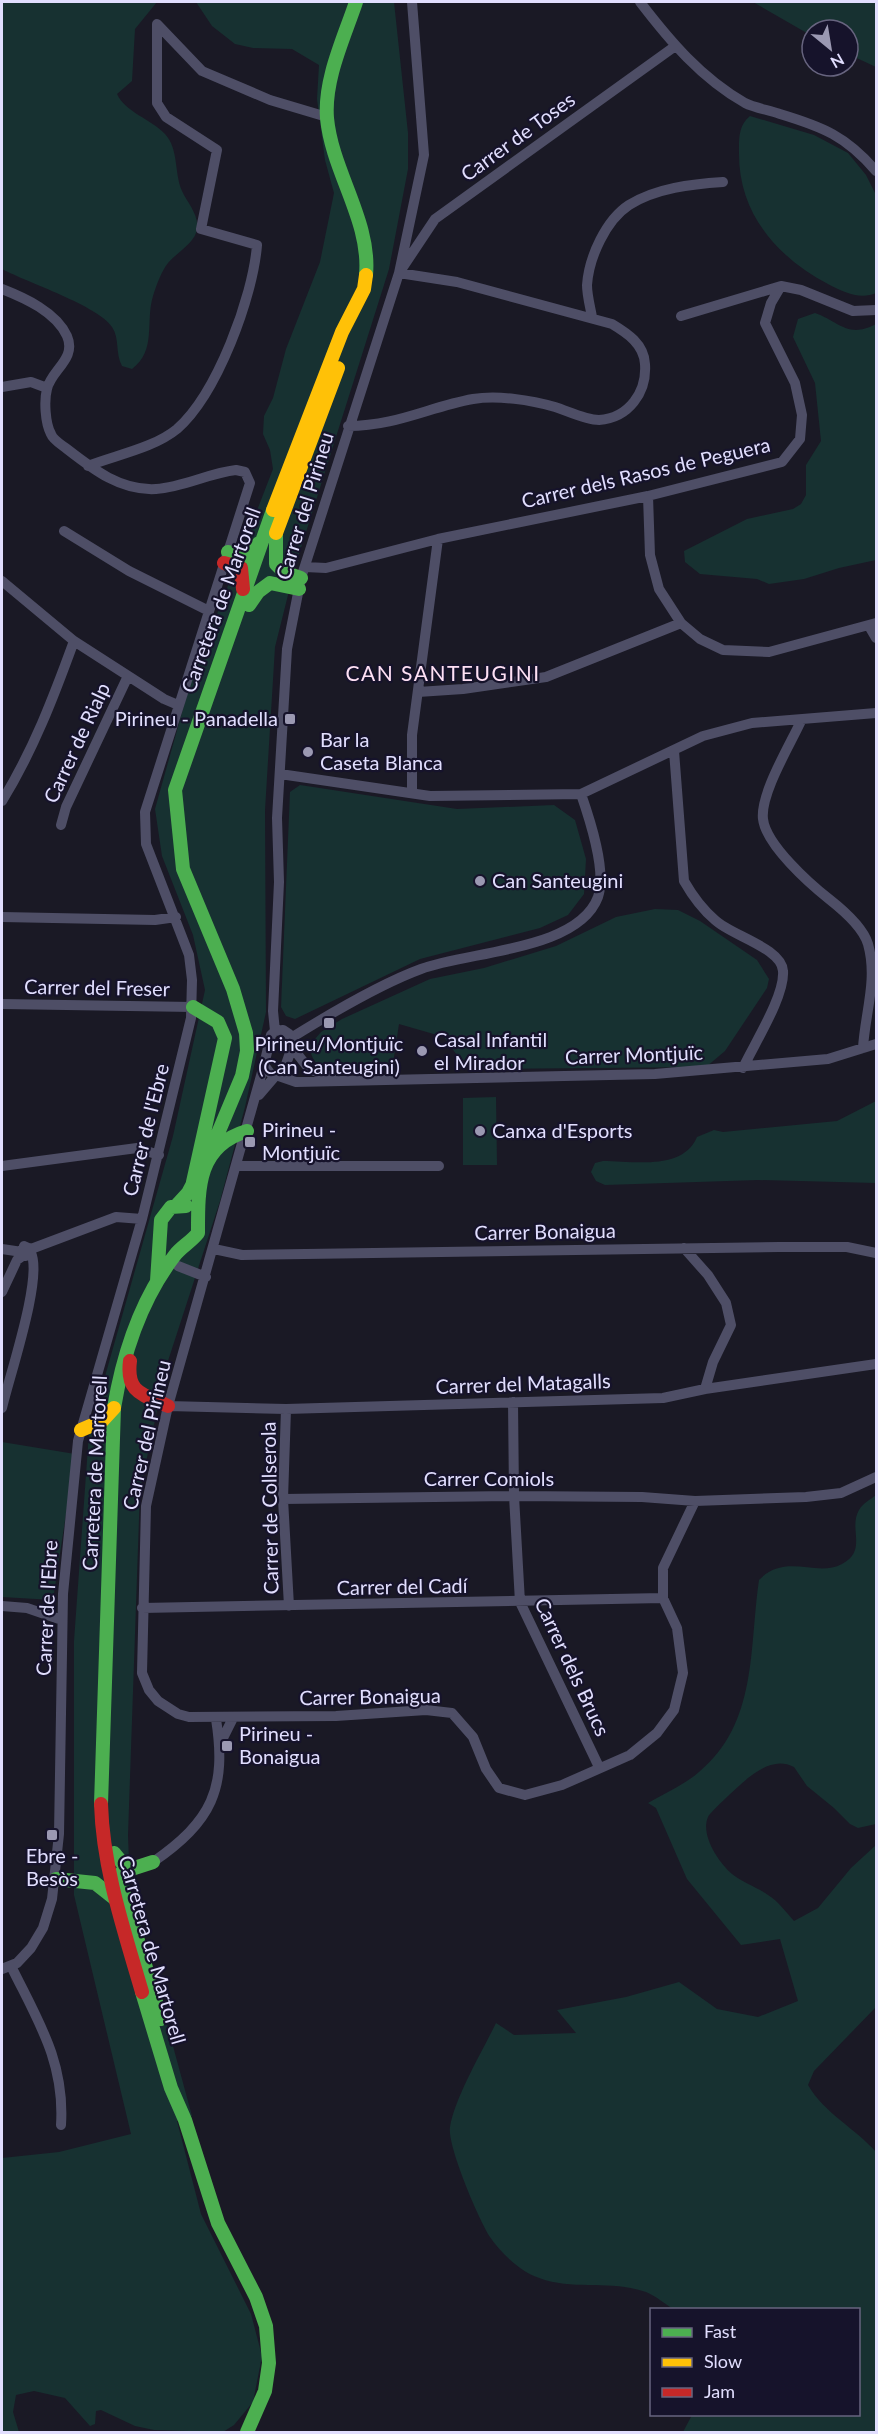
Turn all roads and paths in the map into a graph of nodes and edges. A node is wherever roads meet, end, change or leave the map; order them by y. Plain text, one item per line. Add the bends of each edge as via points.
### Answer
1 (356, 2) edge
2 (412, 2) edge
3 (640, 2) edge
4 (674, 46) junction
5 (327, 117) junction
6 (876, 171) edge
7 (723, 182) dead end
8 (399, 273) junction
9 (781, 286) junction
10 (2, 289) edge
11 (876, 310) edge
12 (592, 316) junction
13 (681, 316) dead end
14 (2, 387) edge
15 (47, 387) junction
16 (348, 426) junction
17 (88, 466) junction
18 (648, 496) junction
19 (64, 531) dead end
20 (270, 535) junction
21 (438, 539) junction
22 (226, 557) junction
23 (246, 564) junction
24 (302, 578) junction
25 (2, 581) edge
26 (246, 599) junction
27 (209, 611) junction
28 (681, 623) junction
29 (873, 625) edge
30 (241, 628) junction
31 (876, 638) edge
32 (74, 641) junction
33 (128, 676) junction
34 (418, 692) junction
35 (178, 705) junction
36 (876, 713) edge
37 (801, 721) junction
38 (674, 751) junction
39 (280, 774) junction
40 (412, 792) junction
41 (581, 794) junction
42 (2, 801) edge
43 (176, 810) junction
44 (61, 825) dead end
45 (2, 917) edge
46 (176, 917) junction
47 (2, 1004) edge
48 (193, 1008) junction
49 (275, 1031) junction
50 (291, 1042) junction
51 (876, 1044) edge
52 (862, 1048) junction
53 (264, 1065) junction
54 (743, 1068) junction
55 (277, 1074) junction
56 (340, 1080) junction
57 (256, 1101) junction
58 (247, 1131) junction
59 (209, 1154) junction
60 (159, 1155) junction
61 (2, 1166) edge
62 (236, 1166) junction
63 (439, 1166) dead end
64 (193, 1182) junction
65 (177, 1206) junction
66 (197, 1216) junction
67 (142, 1219) junction
68 (161, 1231) junction
69 (189, 1242) junction
70 (684, 1248) junction
71 (2, 1249) edge
72 (214, 1249) junction
73 (27, 1252) junction
74 (876, 1253) edge
75 (178, 1266) dead end
76 (206, 1277) junction
77 (156, 1282) junction
78 (2, 1292) edge
79 (139, 1321) junction
80 (876, 1364) edge
81 (705, 1389) junction
82 (513, 1402) junction
83 (168, 1406) junction
84 (2, 1408) edge
85 (114, 1408) junction
86 (286, 1409) junction
87 (81, 1430) junction
88 (876, 1477) edge
89 (514, 1496) junction
90 (283, 1499) junction
91 (695, 1501) junction
92 (663, 1598) junction
93 (520, 1602) junction
94 (2, 1606) edge
95 (289, 1606) junction
96 (142, 1608) junction
97 (63, 1620) junction
98 (108, 1622) junction
99 (202, 1718) junction
100 (233, 1718) junction
101 (216, 1719) junction
102 (220, 1744) junction
103 (599, 1767) junction
104 (102, 1839) junction
105 (153, 1862) joint
106 (129, 1874) junction
107 (56, 1879) junction
108 (84, 1879) junction
109 (120, 1898) junction
110 (120, 1918) junction
111 (6, 1967) edge
112 (185, 2120) junction
113 (61, 2125) dead end
114 (247, 2433) edge

1 - 5 main road, Carretera de Martorell via 332,73
2 - 8 street, Carrer del Pirineu via 424,155
3 - 4 street
4 - 6 street via 709,78 747,104 832,131
4 - 8 street, Carrer de Toses via 435,219
5 - 17 street via 270,100 202,71 157,24 157,104 166,117 218,150 201,229 257,245 255,269 213,381 192,413 176,430 151,443
5 - 20 main road, Carretera de Martorell via 334,158 365,244 366,278 360,300 320,386
7 - 12 street via 688,185 629,206 607,228 594,253 587,285
8 - 12 street via 457,282
8 - 16 street, Carrer del Pirineu
9 - 11 street via 853,311
9 - 13 street
9 - 18 street, Carrer dels Rasos de Peguera via 765,323 795,383 802,416 800,439 782,462
10 - 15 street via 30,301 68,337 68,357
12 - 16 street via 631,336 645,355 641,395 619,416 597,420 522,400 475,399 377,426
14 - 15 street via 31,382
15 - 17 street via 51,435
16 - 24 street, Carrer del Pirineu
17 - 22 street, Carrer de l'Ebre via 115,482 144,489 168,487 230,470 245,472 249,487
18 - 21 street, Carrer dels Rasos de Peguera
18 - 28 street via 650,555 655,575 659,589
19 - 27 street via 129,571
20 - 23 main road
20 - 24 main road via 277,567
20 - 26 main road, Carretera de Martorell
21 - 24 street, Carrer dels Rasos de Peguera
21 - 34 street
22 - 23 main road
22 - 27 street, Carrer de l'Ebre
23 - 26 main road, Carretera de Martorell
23 - 30 main road via 256,575
24 - 26 main road via 270,583
24 - 39 street, Carrer del Pirineu via 287,649
25 - 32 street
26 - 30 main road
26 - 43 main road, Carretera de Martorell via 175,790
27 - 35 street, Carrer de l'Ebre
28 - 29 street via 700,639 723,650 769,652
28 - 34 street via 546,677
29 - 31 street
30 - 43 main road
32 - 33 street
32 - 42 street via 27,757
33 - 35 street
33 - 44 street, Carrer de Rialp
34 - 40 street via 412,735
35 - 46 street, Carrer de l'Ebre via 150,788 144,823 146,844
36 - 37 street
37 - 38 street via 752,723 703,736
37 - 52 street via 766,796 763,820 781,854 847,913 868,941 874,983
38 - 41 street
38 - 54 street via 684,881 714,920 774,955 783,970 779,994
39 - 40 street
39 - 49 street, Carrer del Pirineu
40 - 41 street via 430,796
41 - 50 street via 599,872 598,896 587,915 558,934 421,969 326,1016
43 - 59 main road, Carretera de Martorell via 183,872 238,1004 247,1038 242,1076
45 - 46 street
46 - 48 street, Carrer de l'Ebre via 191,969
47 - 48 street, Carrer del Freser
48 - 60 street, Carrer de l'Ebre
48 - 64 main road via 218,1022 225,1038
49 - 50 street via 283,1030
49 - 53 street, Carrer del Pirineu via 270,1035
50 - 55 street, Carrer del Pirineu via 286,1067
50 - 56 street via 309,1069
51 - 52 street, Carrer Montjuïc
52 - 54 street, Carrer Montjuïc via 828,1059
53 - 55 street
53 - 57 street, Carrer del Pirineu
54 - 56 street, Carrer Montjuïc via 655,1074
55 - 56 street, Carrer Montjuïc via 291,1082
55 - 57 street, Carrer del Pirineu
57 - 58 street, Carrer del Pirineu
58 - 59 main road via 230,1136
58 - 62 street, Carrer del Pirineu
59 - 64 main road, Carretera de Martorell
59 - 66 main road via 198,1193
60 - 61 street via 136,1148
60 - 67 street, Carrer de l'Ebre
62 - 63 street
62 - 72 street, Carrer del Pirineu
64 - 65 main road, Carretera de Martorell
65 - 66 main road via 190,1208
65 - 68 main road via 163,1215
66 - 69 main road via 198,1233
67 - 73 street via 116,1217
67 - 87 street, Carrer de l'Ebre
68 - 69 main road via 174,1244
68 - 77 main road
69 - 77 main road
70 - 72 street, Carrer Bonaigua via 242,1255
70 - 74 street, Carrer Bonaigua via 847,1247
70 - 81 street via 726,1303 731,1325
71 - 73 street
72 - 76 street, Carrer del Pirineu
73 - 78 street via 17,1260
73 - 84 street via 34,1266 33,1286
75 - 76 street
76 - 83 street, Carrer del Pirineu
77 - 79 main road, Carretera de Martorell
79 - 83 main road via 128,1368 130,1383 138,1394
79 - 85 main road, Carretera de Martorell via 123,1359
80 - 81 street, Carrer del Matagalls
81 - 82 street, Carrer del Matagalls via 663,1398
82 - 86 street, Carrer del Matagalls
82 - 89 street, Carrer dels Brucs
83 - 86 street, Carrer del Matagalls
83 - 96 street, Carrer del Pirineu via 146,1506
85 - 87 main road via 102,1421
85 - 98 main road, Carretera de Martorell
86 - 90 street, Carrer de Collserola
87 - 97 street, Carrer de l'Ebre
88 - 91 street via 842,1493
89 - 90 street, Carrer Comiols
89 - 91 street, Carrer Comiols
89 - 93 street, Carrer dels Brucs
90 - 95 street, Carrer de Collserola
91 - 92 street, Carrer Bonaigua via 663,1568
92 - 93 street, Carrer del Cadí
92 - 103 street, Carrer Bonaigua via 677,1629 683,1673 674,1710 657,1733 630,1755
93 - 95 street, Carrer del Cadí
93 - 103 street, Carrer dels Brucs
94 - 97 street via 27,1608
95 - 96 street, Carrer del Cadí
96 - 99 street, Carrer del Pirineu via 142,1673 149,1690 178,1714
97 - 107 street, Carrer de l'Ebre
98 - 104 main road, Carretera de Martorell via 103,1692
98 - 106 main road via 111,1819 114,1853
99 - 101 street, Carrer Bonaigua
99 - 102 street
100 - 101 street, Carrer Bonaigua
100 - 102 street
100 - 103 street, Carrer Bonaigua via 426,1710 452,1713 473,1737 499,1788 525,1794 562,1785
101 - 102 street
102 - 105 street via 221,1770 211,1801 192,1830
104 - 106 main road via 108,1861
104 - 108 main road via 99,1866
104 - 109 main road, Carretera de Martorell
105 - 106 main road
106 - 109 main road
106 - 110 main road via 116,1886
107 - 108 main road
107 - 111 street, Carrer de l'Ebre via 43,1928 26,1954
108 - 109 main road
109 - 110 main road, Carretera de Martorell
109 - 112 main road via 170,2052
110 - 112 main road, Carretera de Martorell via 177,2106
111 - 113 street via 52,2048 62,2098
112 - 114 main road, Carretera de Martorell via 218,2223 256,2297 266,2326 269,2363 265,2391

